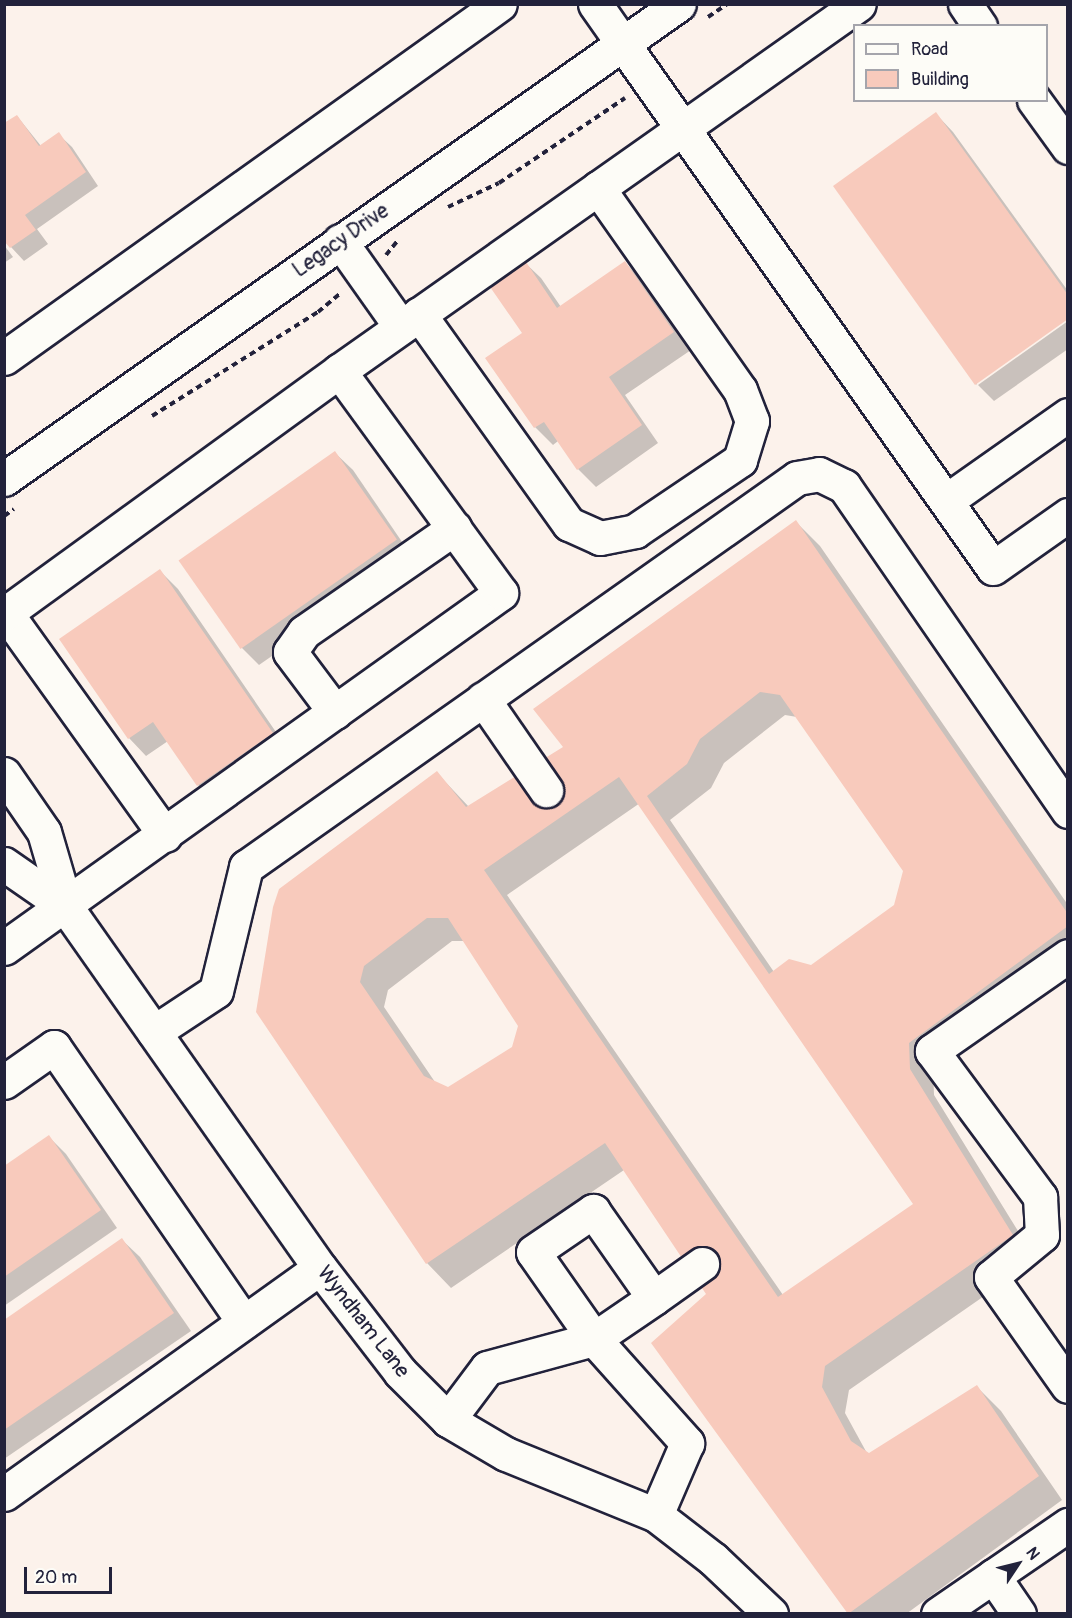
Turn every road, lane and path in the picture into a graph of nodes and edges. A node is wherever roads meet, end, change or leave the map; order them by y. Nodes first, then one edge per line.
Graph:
1 (500, 4) edge
2 (595, 4) edge
3 (679, 4) edge
4 (859, 4) edge
5 (965, 4) edge
6 (979, 24) edge
7 (623, 44) junction
8 (1035, 102) edge
9 (683, 129) junction
10 (1068, 147) edge
11 (598, 188) junction
12 (340, 241) junction
13 (410, 321) junction
14 (4, 357) edge
15 (339, 371) junction
16 (1068, 415) edge
17 (4, 479) edge
18 (946, 501) junction
19 (1068, 515) edge
20 (454, 528) junction
21 (483, 699) junction
22 (335, 712) junction
23 (4, 774) edge
24 (546, 790) dead end
25 (1068, 811) edge
26 (165, 835) junction
27 (4, 864) edge
28 (66, 907) junction
29 (4, 948) edge
30 (1068, 956) edge
31 (154, 1032) junction
32 (4, 1082) edge
33 (702, 1264) dead end
34 (320, 1268) junction
35 (654, 1298) junction
36 (244, 1322) junction
37 (594, 1339) junction
38 (1068, 1386) edge
39 (448, 1420) junction
40 (4, 1494) edge
41 (656, 1515) junction
42 (1068, 1525) edge
43 (993, 1576) junction
44 (771, 1614) edge
45 (938, 1614) edge
46 (1019, 1614) edge

1 - 14 main road
2 - 7 main road
3 - 7 main road, Legacy Drive
4 - 9 main road
5 - 6 main road
7 - 9 main road
7 - 12 main road, Legacy Drive
8 - 10 main road
9 - 11 main road
9 - 18 main road
11 - 13 main road
11 - 13 main road
12 - 13 main road
12 - 17 main road, Legacy Drive
13 - 15 main road
15 - 20 main road
15 - 26 main road
16 - 18 main road
18 - 19 main road
20 - 22 main road
20 - 22 main road
21 - 24 main road
21 - 25 main road
21 - 31 main road
22 - 26 main road
23 - 28 main road, Wyndham Lane
26 - 28 main road
27 - 28 main road, Wyndham Lane
28 - 29 main road
28 - 31 main road, Wyndham Lane
30 - 38 main road
31 - 34 main road, Wyndham Lane
32 - 36 main road
33 - 35 main road
34 - 36 main road
34 - 39 main road, Wyndham Lane
35 - 37 main road
35 - 37 main road
36 - 40 main road
37 - 39 main road
37 - 41 main road
39 - 41 main road, Wyndham Lane
41 - 44 main road, Wyndham Lane
42 - 43 main road
43 - 45 main road
43 - 46 main road

